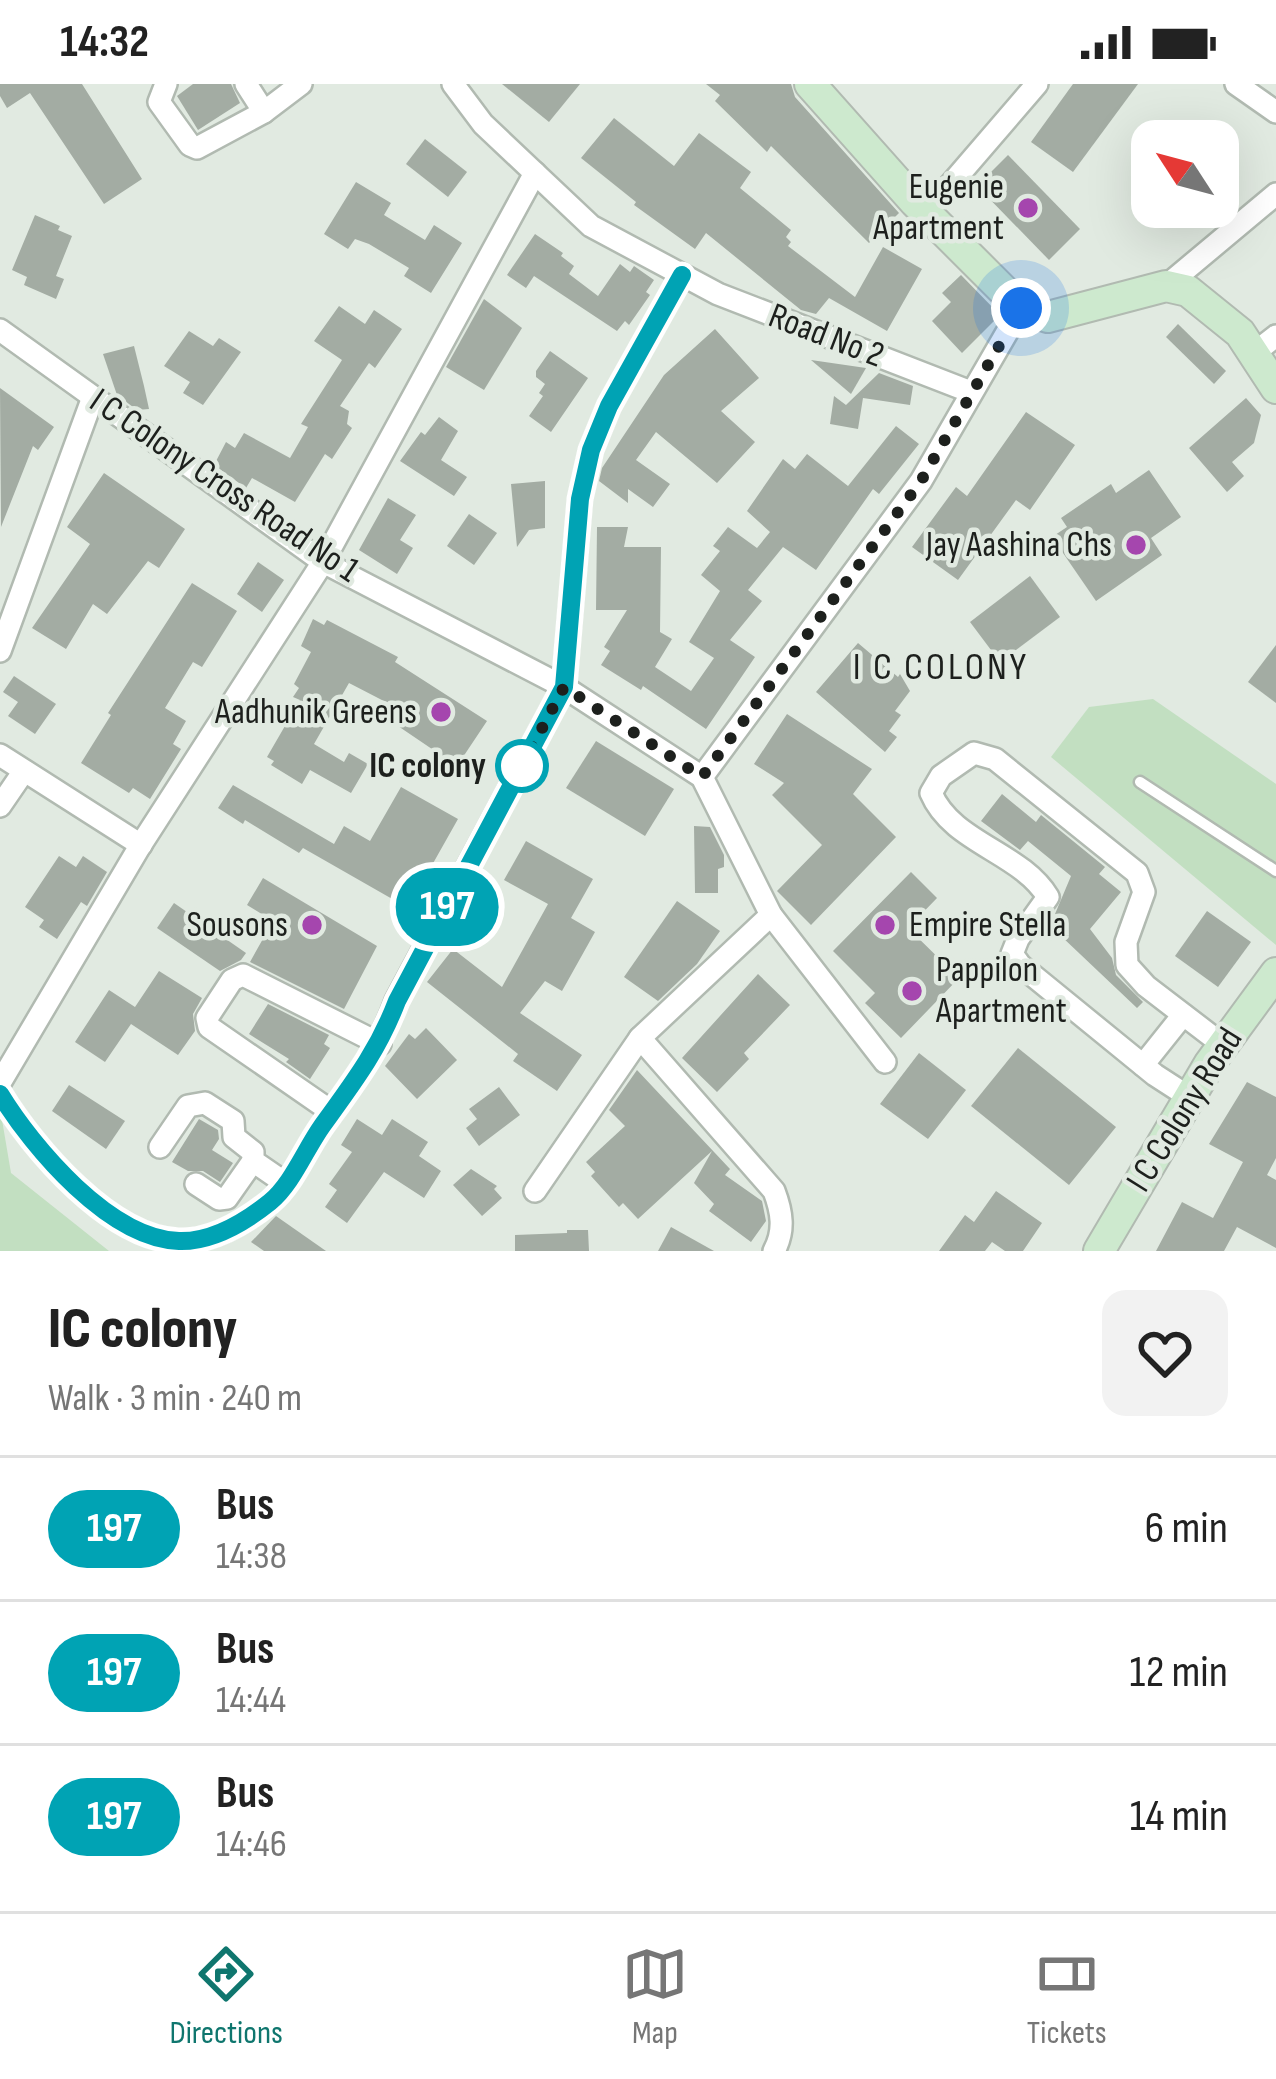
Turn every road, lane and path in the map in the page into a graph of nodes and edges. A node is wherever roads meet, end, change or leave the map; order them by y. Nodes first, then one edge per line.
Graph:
1 (166, 84) edge
2 (246, 84) edge
3 (453, 84) edge
4 (809, 84) edge
5 (1037, 84) edge
6 (1236, 84) edge
7 (284, 87) edge
8 (264, 112) junction
9 (1276, 112) edge
10 (536, 173) junction
11 (1276, 194) edge
12 (926, 213) junction
13 (682, 275) junction
14 (1166, 286) junction
15 (1021, 308) junction
16 (0, 330) edge
17 (1265, 344) edge
18 (1276, 388) edge
19 (971, 392) junction
20 (93, 397) junction
21 (322, 562) junction
22 (0, 651) edge
23 (564, 687) junction
24 (0, 755) edge
25 (24, 771) junction
26 (702, 777) junction
27 (1140, 782) dead end
28 (4, 793) edge
29 (141, 844) junction
30 (1276, 871) edge
31 (771, 915) junction
32 (1276, 973) edge
33 (1183, 1015) junction
34 (640, 1038) junction
35 (380, 1044) junction
36 (1223, 1046) junction
37 (885, 1062) dead end
38 (1143, 1065) junction
39 (0, 1083) edge
40 (0, 1094) edge
41 (1189, 1097) junction
42 (332, 1112) junction
43 (160, 1147) dead end
44 (253, 1161) junction
45 (285, 1183) junction
46 (196, 1184) dead end
47 (535, 1191) dead end
48 (219, 1243) edge
49 (774, 1251) edge
50 (1099, 1251) edge

1 - 8 street
2 - 8 street
3 - 10 street, Road No 2
4 - 12 street
5 - 12 street
6 - 9 street
7 - 8 street
10 - 13 street, Road No 2
10 - 21 street
11 - 14 street
12 - 15 street
13 - 19 street, Road No 2
13 - 23 street
14 - 15 street
14 - 17 street
15 - 19 street
16 - 20 street, I C Colony Cross Road No 1
17 - 18 street
19 - 26 street
20 - 21 street, I C Colony Cross Road No 1
20 - 22 street
21 - 23 street, I C Colony Cross Road No 1
21 - 29 street
23 - 26 street, I C Colony Cross Road No 1
23 - 35 street
24 - 25 street
25 - 28 street
25 - 29 street
26 - 31 street
27 - 30 lane
29 - 39 street
31 - 34 street
31 - 37 street
32 - 36 street, I C Colony Road
33 - 36 street
33 - 38 street
33 - 38 street
34 - 47 street
34 - 49 street
35 - 42 street
35 - 42 street
36 - 41 street, I C Colony Road
38 - 41 street
40 - 48 street
41 - 50 street, I C Colony Road
42 - 45 street
43 - 44 street
44 - 45 street
44 - 46 street
45 - 48 street

